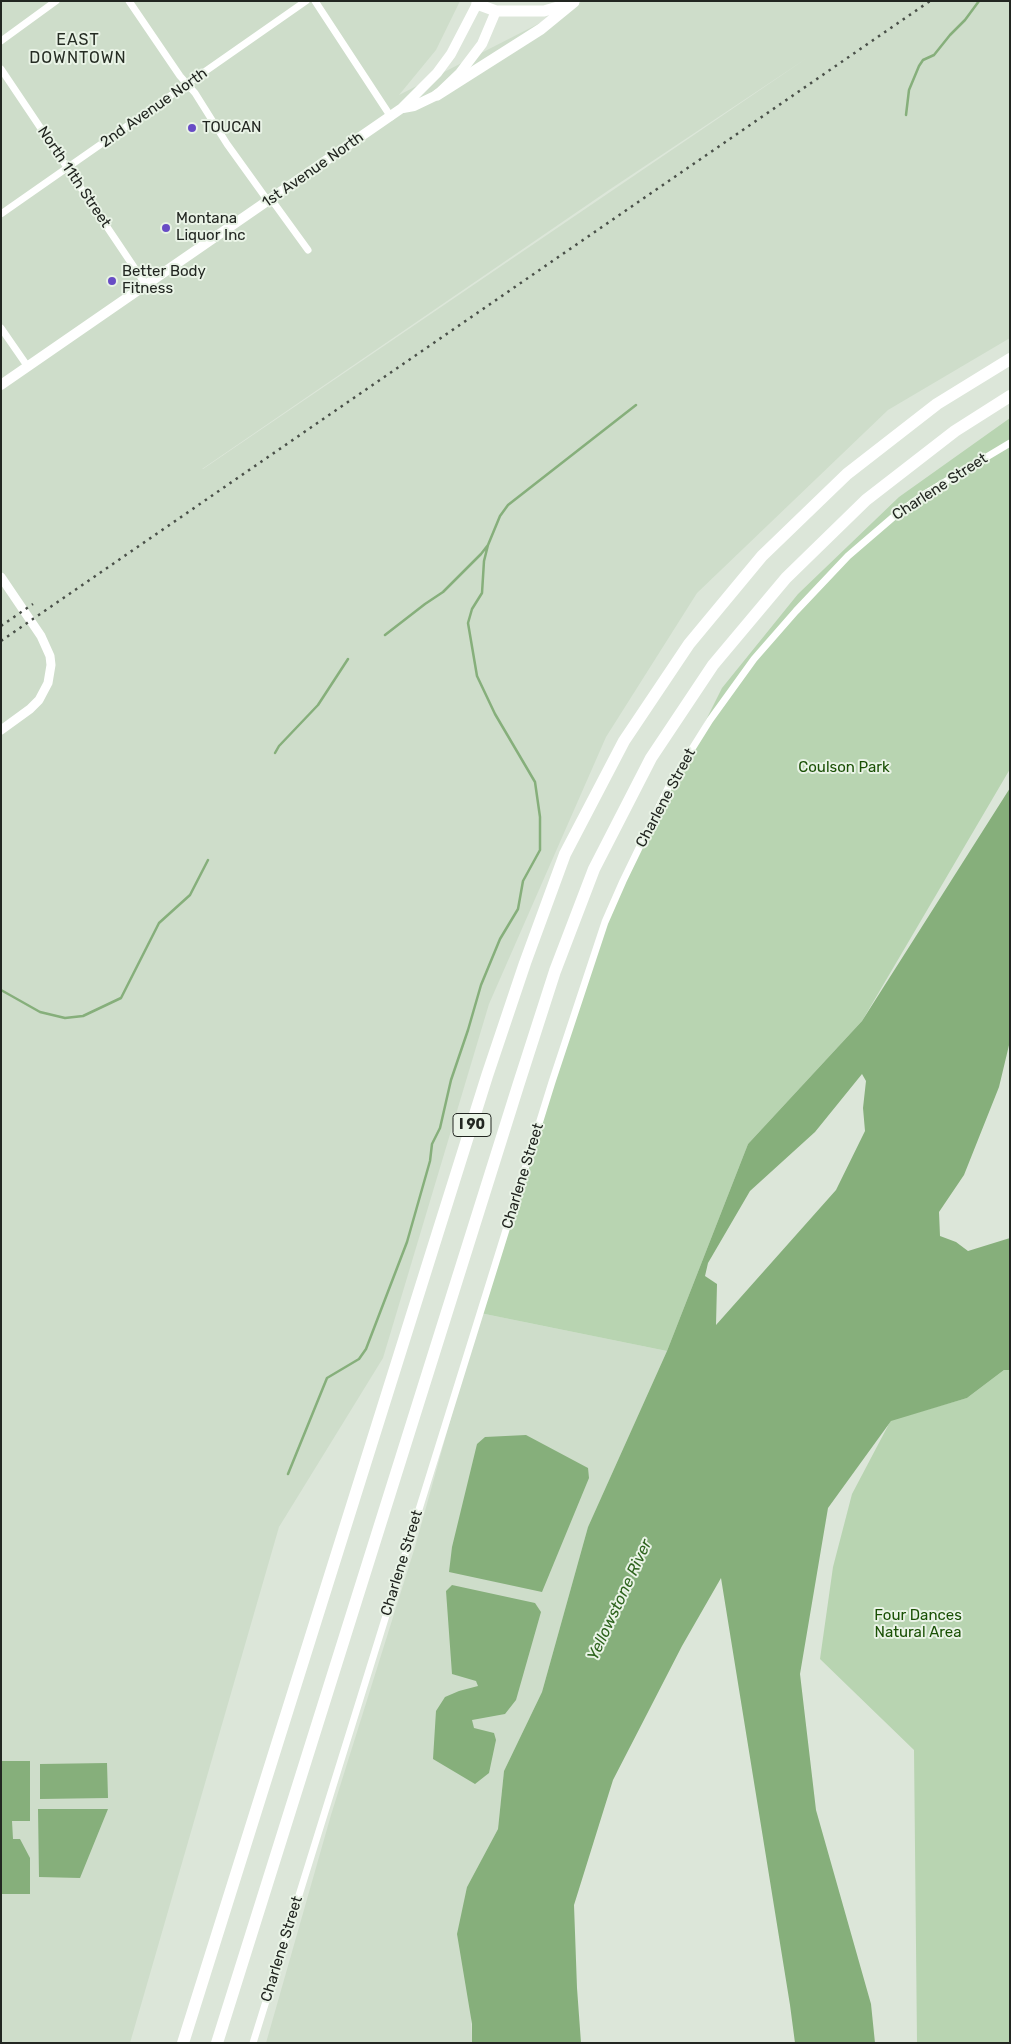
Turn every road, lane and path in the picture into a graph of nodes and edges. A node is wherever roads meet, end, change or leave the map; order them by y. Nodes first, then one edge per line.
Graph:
1 (56, 1) edge
2 (129, 1) edge
3 (306, 1) edge
4 (315, 1) edge
5 (477, 2) edge
6 (574, 2) edge
7 (497, 6) edge
8 (1, 41) edge
9 (1, 69) edge
10 (188, 84) junction
11 (437, 95) junction
12 (402, 108) junction
13 (390, 117) junction
14 (68, 168) junction
15 (270, 200) junction
16 (1, 214) edge
17 (308, 250) dead end
18 (146, 285) junction
19 (1, 328) edge
20 (1010, 359) edge
21 (28, 367) junction
22 (1, 386) edge
23 (1010, 396) edge
24 (1010, 443) edge
25 (1, 577) edge
26 (1, 730) edge
27 (183, 2043) edge
28 (218, 2043) edge
29 (253, 2043) edge

1 - 8 street
2 - 10 street
3 - 10 street, 2nd Avenue North
4 - 13 street
5 - 7 highway
5 - 12 main road, 1st Avenue North
6 - 7 highway
6 - 11 highway
7 - 11 main road, 1st Avenue North
9 - 14 street, North 11th Street
10 - 14 street, 2nd Avenue North
10 - 15 street
11 - 12 main road, 1st Avenue North
12 - 13 main road, 1st Avenue North
13 - 15 main road, 1st Avenue North
14 - 16 street, 2nd Avenue North
14 - 18 street, North 11th Street
15 - 17 street
15 - 18 main road, 1st Avenue North
18 - 21 main road, 1st Avenue North
19 - 21 street
20 - 27 highway, I 90
21 - 22 main road, 1st Avenue North
23 - 28 highway, I 90
24 - 29 street, Charlene Street
25 - 26 street

